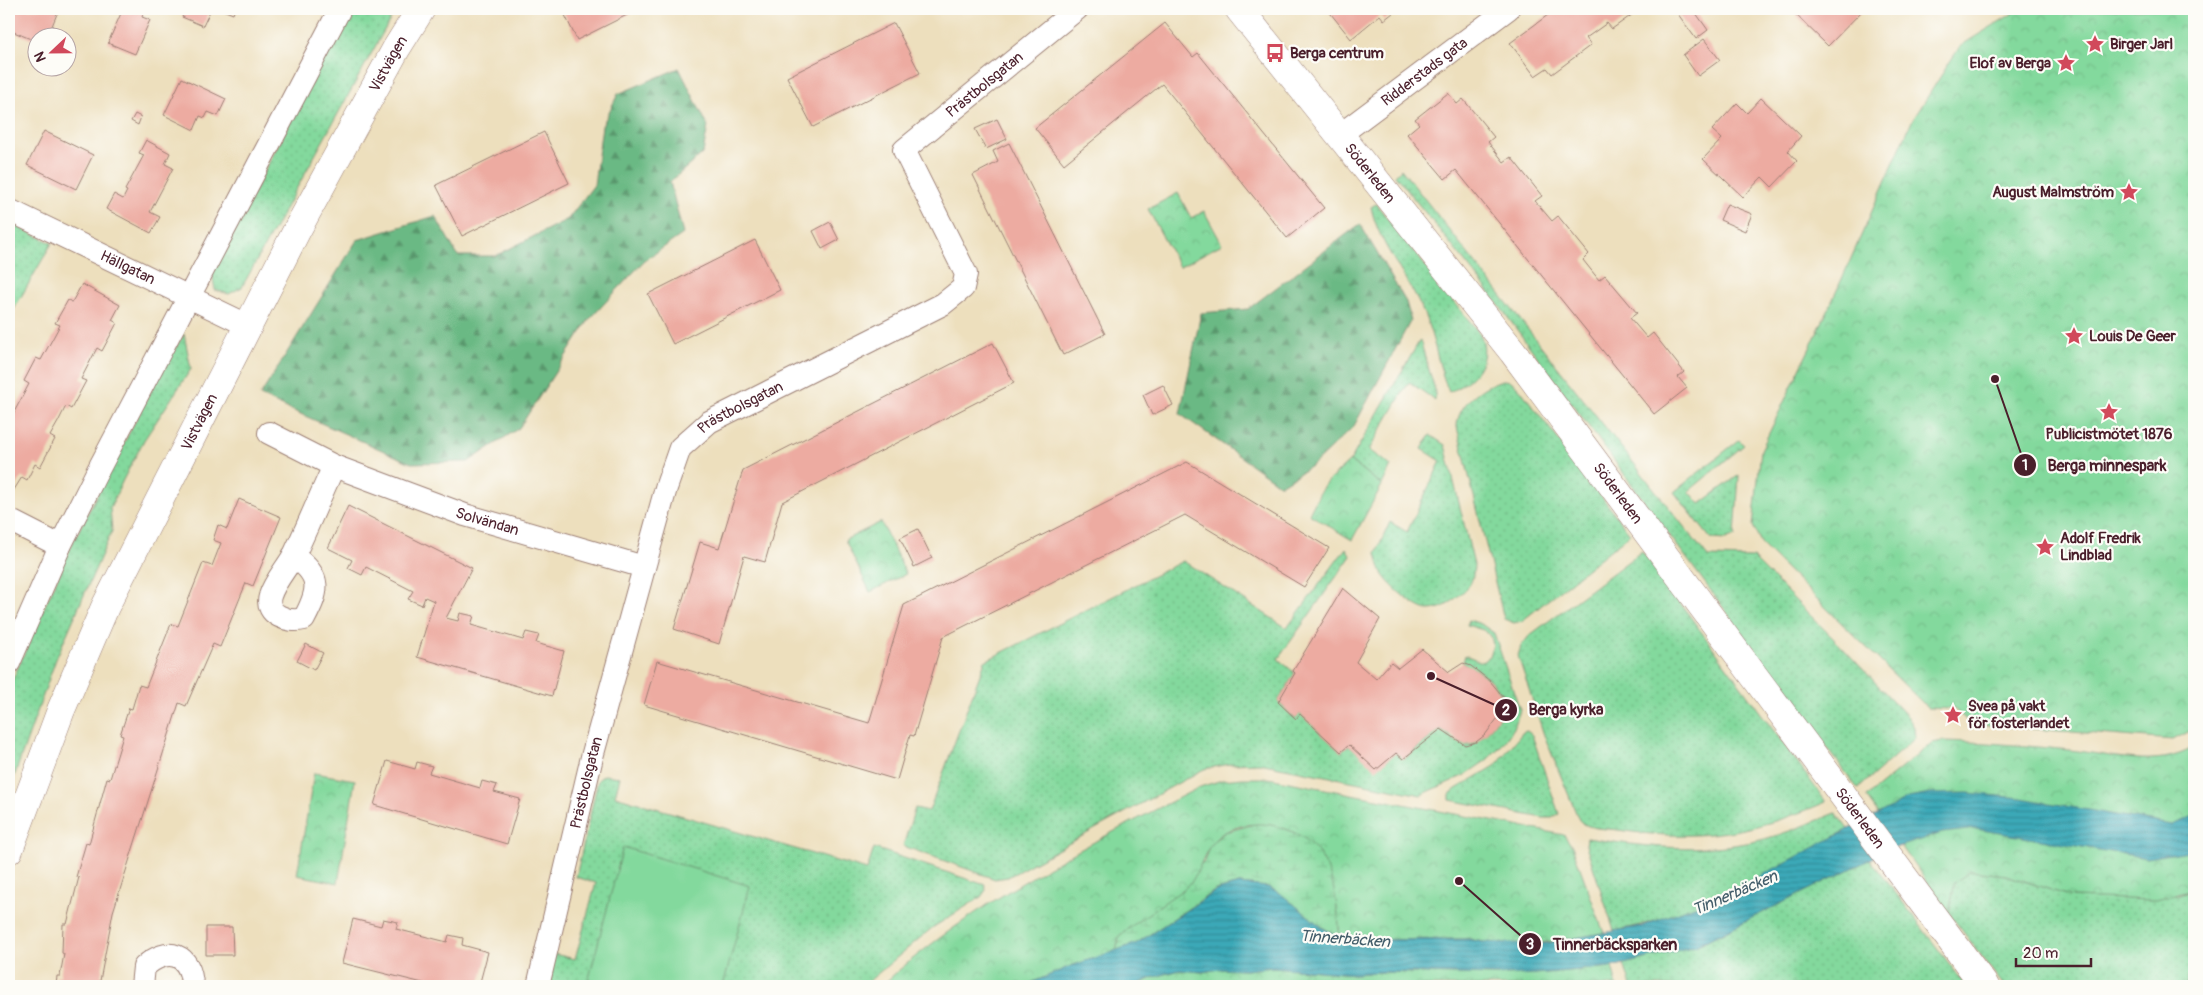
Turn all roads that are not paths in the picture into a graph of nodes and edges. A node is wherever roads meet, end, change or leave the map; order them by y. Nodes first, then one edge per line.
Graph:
1 (340, 9) edge
2 (421, 9) edge
3 (1076, 9) edge
4 (1239, 9) edge
5 (1508, 9) edge
6 (1341, 134) junction
7 (9, 210) edge
8 (189, 297) junction
9 (249, 326) junction
10 (269, 433) dead end
11 (334, 466) junction
12 (9, 520) edge
13 (60, 546) junction
14 (293, 556) dead end
15 (644, 567) junction
16 (9, 664) edge
17 (9, 850) edge
18 (142, 986) edge
19 (192, 986) edge
20 (538, 986) edge
21 (1985, 986) edge

1 - 8 street
2 - 9 main road, Vistvägen
3 - 15 street, Prästbolsgatan
4 - 6 main road, Söderleden
5 - 6 street, Ridderstads gata
6 - 21 main road, Söderleden
7 - 8 street, Hällgatan
8 - 9 street, Hällgatan
8 - 13 street
9 - 17 main road, Vistvägen
10 - 11 street, Solvändan
11 - 14 street
11 - 15 street, Solvändan
12 - 13 street
13 - 16 street
15 - 20 street, Prästbolsgatan
18 - 19 street

